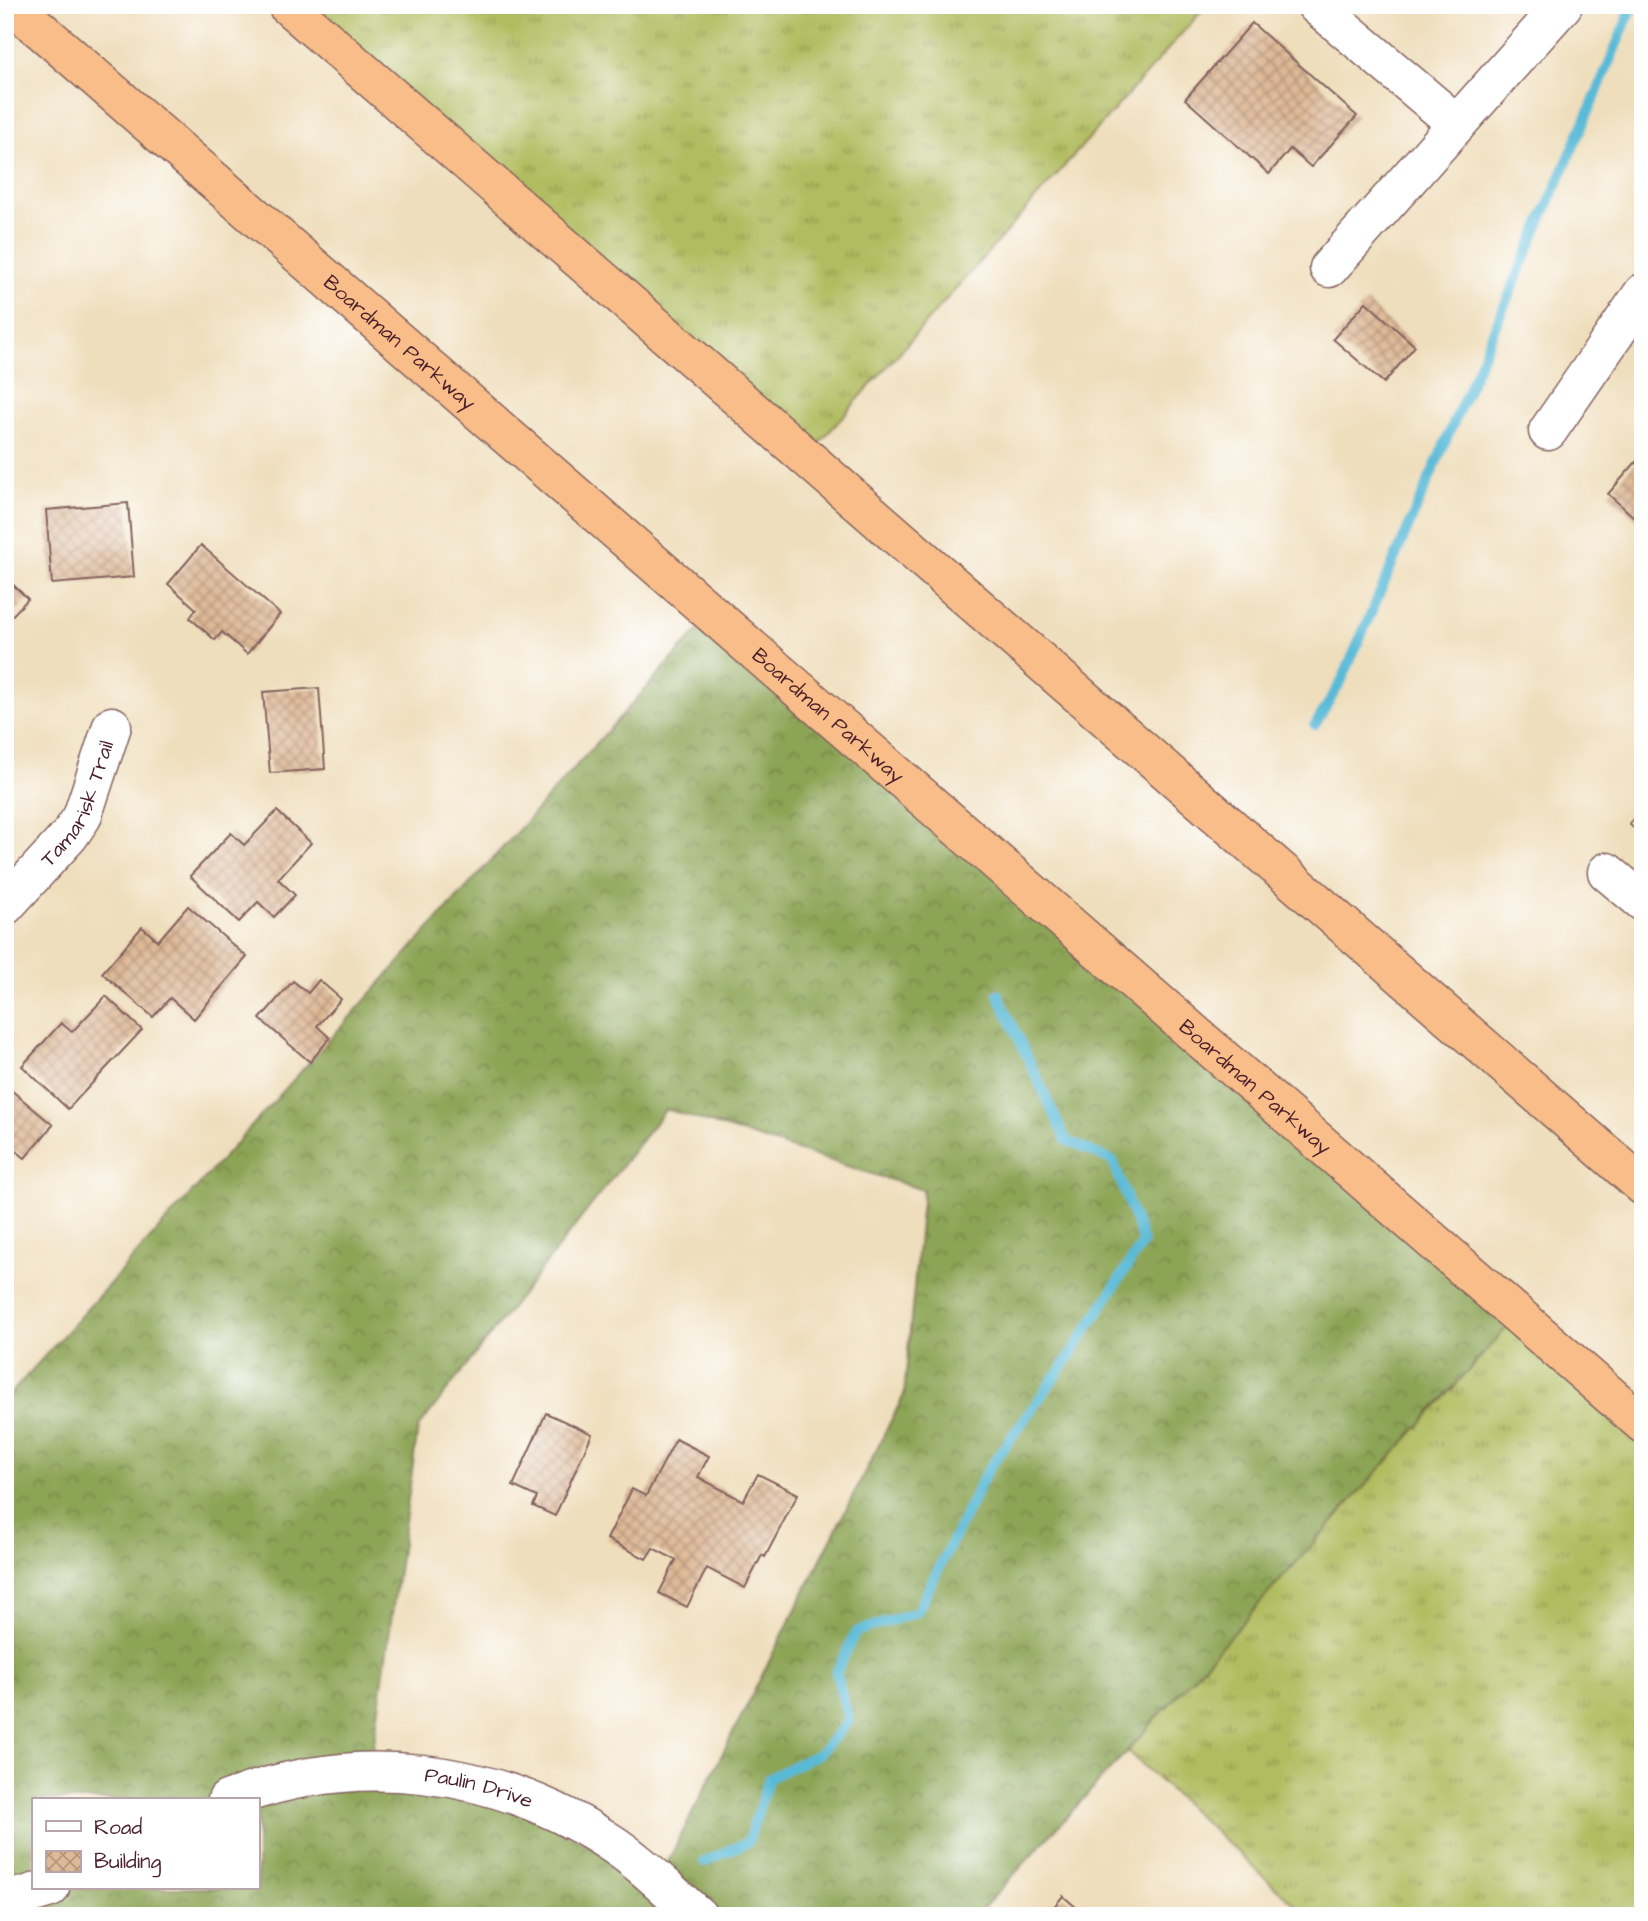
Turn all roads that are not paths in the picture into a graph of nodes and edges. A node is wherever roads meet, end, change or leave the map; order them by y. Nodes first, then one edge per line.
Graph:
1 (12, 5) edge
2 (287, 5) edge
3 (1316, 5) edge
4 (1563, 5) edge
5 (1457, 124) junction
6 (1329, 268) dead end
7 (1643, 293) edge
8 (1548, 431) dead end
9 (113, 726) dead end
10 (1607, 872) dead end
11 (1643, 902) edge
12 (5, 906) edge
13 (1643, 1186) edge
14 (1643, 1424) edge
15 (232, 1798) edge
16 (44, 1890) edge
17 (5, 1899) edge
18 (698, 1916) edge

1 - 14 highway, Boardman Parkway
2 - 13 highway
3 - 5 street
4 - 5 street
5 - 6 street
7 - 8 street
9 - 12 street, Tamarisk Trail
10 - 11 street
15 - 18 street, Paulin Drive
16 - 17 street

